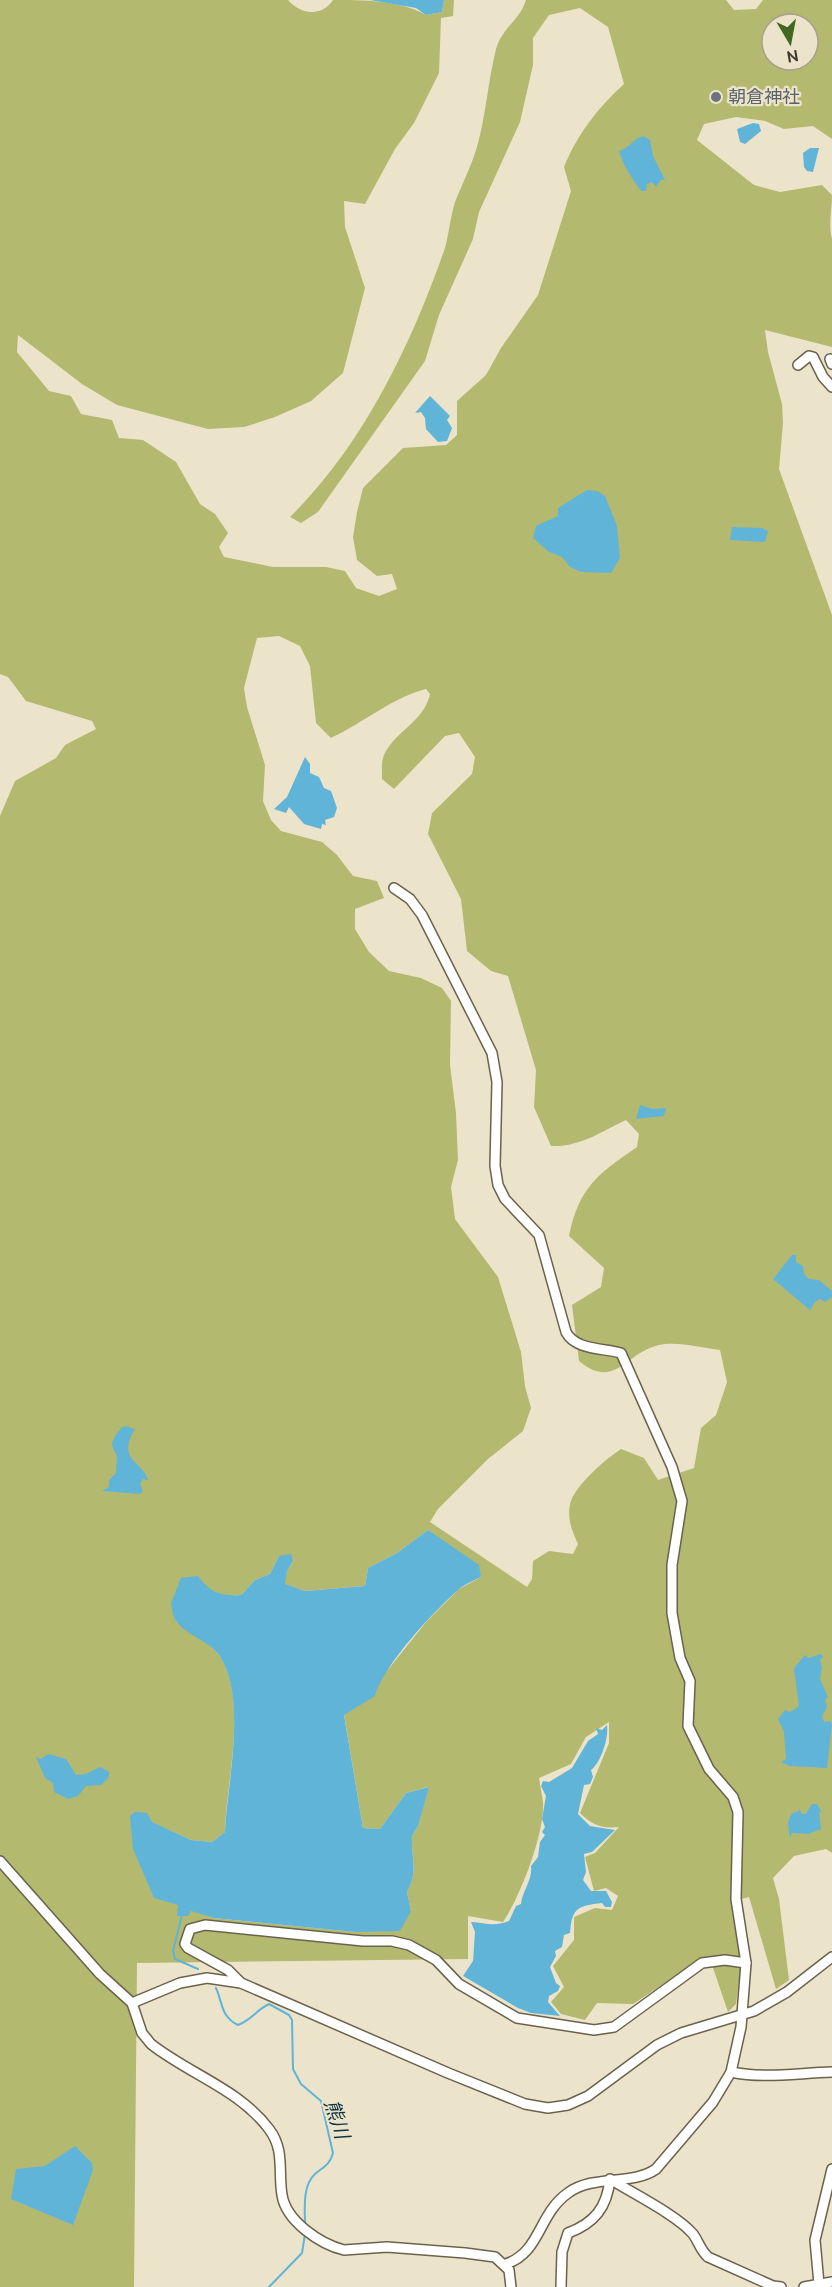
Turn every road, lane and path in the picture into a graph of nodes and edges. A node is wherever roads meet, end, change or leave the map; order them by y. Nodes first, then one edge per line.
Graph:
1 (798, 365) dead end
2 (832, 387) edge
3 (394, 888) dead end
4 (0, 1861) edge
5 (832, 1957) edge
6 (746, 1963) junction
7 (241, 1983) junction
8 (132, 2003) junction
9 (742, 2016) junction
10 (730, 2072) junction
11 (832, 2072) edge
12 (832, 2169) edge
13 (610, 2179) junction
14 (506, 2264) junction
15 (832, 2282) edge
16 (819, 2284) junction
17 (512, 2287) edge
18 (561, 2287) edge
19 (781, 2287) edge
20 (804, 2287) edge

1 - 2 street
3 - 6 street
4 - 8 street
5 - 9 street
6 - 7 street
6 - 9 street
7 - 8 street
7 - 9 street
8 - 14 street
9 - 10 street
10 - 11 street
10 - 13 street
12 - 16 street
13 - 14 street
13 - 18 street
13 - 19 street
14 - 17 street
15 - 16 street
16 - 20 street

